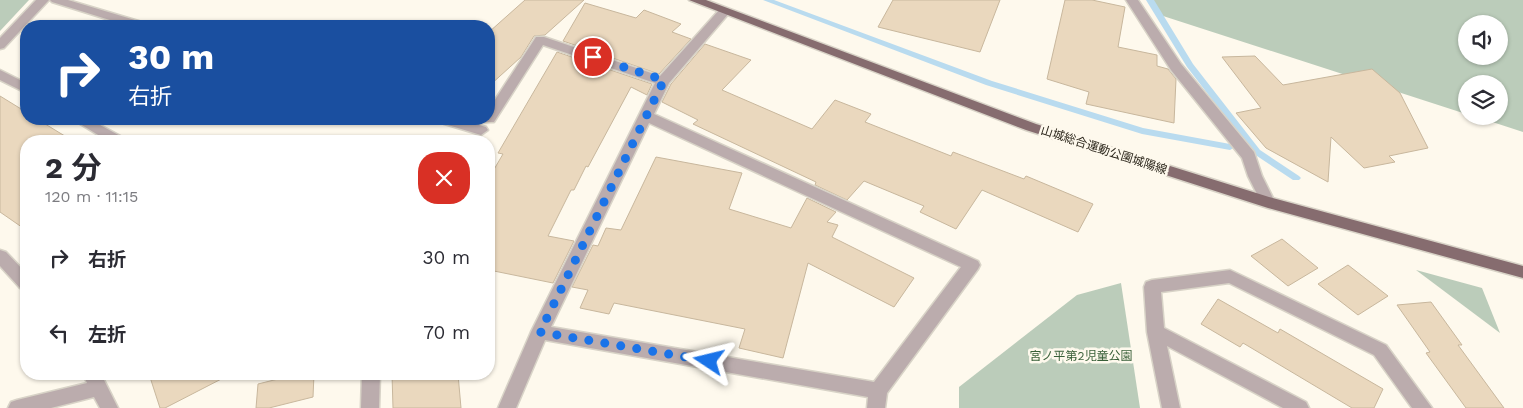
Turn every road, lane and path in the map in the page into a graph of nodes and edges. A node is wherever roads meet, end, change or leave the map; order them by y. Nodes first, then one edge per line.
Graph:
1 (43, 0) edge
2 (56, 0) edge
3 (695, 0) edge
4 (1132, 0) edge
5 (724, 12) junction
6 (24, 20) edge
7 (121, 20) edge
8 (20, 24) edge
9 (0, 45) edge
10 (0, 74) edge
11 (664, 80) junction
12 (20, 86) edge
13 (495, 109) edge
14 (646, 116) junction
15 (90, 125) edge
16 (108, 135) edge
17 (1268, 202) junction
18 (0, 256) edge
19 (1523, 272) edge
20 (20, 277) edge
21 (540, 332) junction
22 (1156, 332) junction
23 (371, 380) edge
24 (96, 381) edge
25 (877, 399) edge
26 (16, 408) edge
27 (108, 408) edge
28 (370, 408) edge
29 (507, 408) edge
30 (1171, 408) edge
31 (1300, 408) edge
32 (1423, 408) edge

1 - 6 street
2 - 7 street
3 - 5 main road, 山城総合運動公園城陽線
4 - 17 street
5 - 11 street
5 - 17 main road, 山城総合運動公園城陽線
8 - 9 street
10 - 12 street
11 - 13 street
11 - 14 street
14 - 21 street
14 - 25 street
15 - 16 street
17 - 19 main road, 山城総合運動公園城陽線
18 - 20 street
21 - 25 street
21 - 29 street
22 - 30 street
22 - 31 street
22 - 32 street
23 - 28 street
24 - 26 street
24 - 27 street

